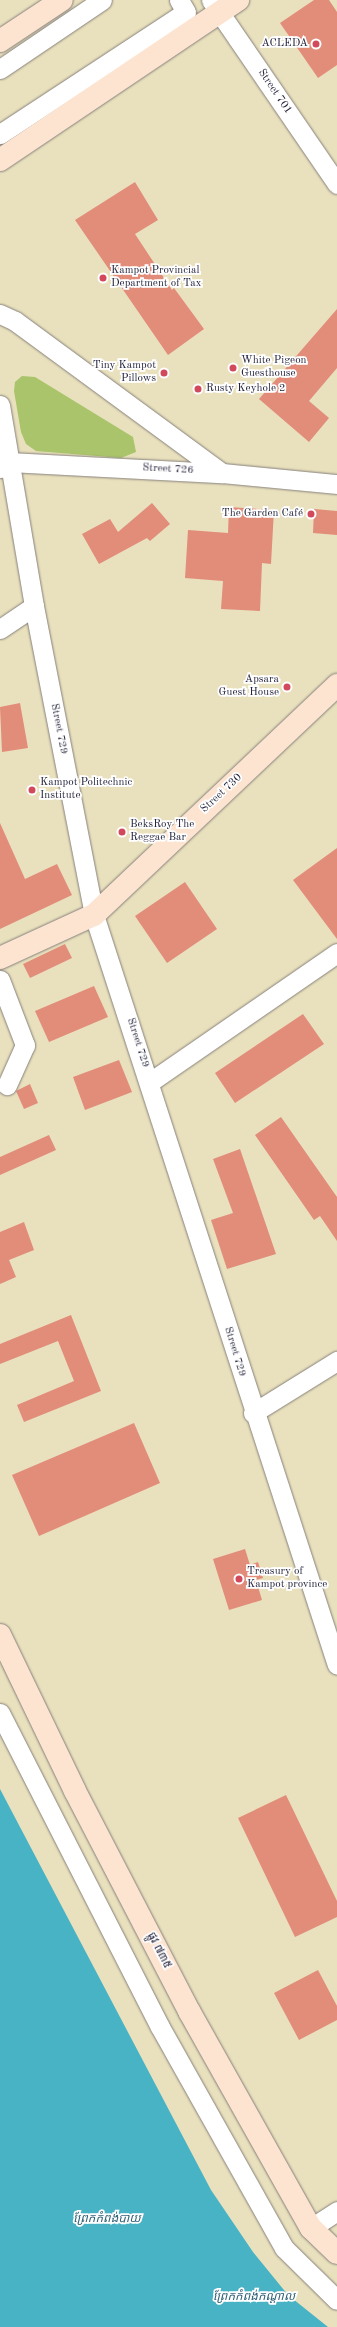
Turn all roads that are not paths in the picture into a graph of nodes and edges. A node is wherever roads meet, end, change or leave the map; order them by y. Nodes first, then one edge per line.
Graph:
1 (62, 0) edge
2 (102, 0) edge
3 (179, 0) edge
4 (238, 0) edge
5 (215, 6) edge
6 (0, 41) edge
7 (0, 69) edge
8 (0, 134) edge
9 (0, 160) edge
10 (337, 184) edge
11 (0, 314) edge
12 (0, 405) edge
13 (4, 465) edge
14 (222, 473) junction
15 (337, 484) edge
16 (34, 606) junction
17 (0, 629) edge
18 (337, 685) edge
19 (94, 915) junction
20 (337, 953) edge
21 (0, 958) edge
22 (0, 980) edge
23 (150, 1082) junction
24 (7, 1085) dead end
25 (337, 1361) edge
26 (253, 1414) junction
27 (0, 1635) edge
28 (337, 1665) edge
29 (0, 1713) edge
30 (337, 2211) edge
31 (311, 2228) junction
32 (337, 2253) edge
33 (337, 2300) edge

1 - 6 street
2 - 7 street
3 - 8 street
4 - 5 street
5 - 9 street
5 - 10 street, Street 701
11 - 14 street
12 - 13 street, Street 729
13 - 14 street, Street 726
13 - 16 street, Street 729
14 - 15 street, Street 726
16 - 17 street
16 - 19 street, Street 729
18 - 19 street, Street 730
19 - 21 street, Street 730
19 - 23 street, Street 729
20 - 23 street
22 - 24 street
23 - 26 street, Street 729
25 - 26 street
26 - 28 street, Street 729
27 - 31 street, ផ្លូវ ៧៣៥
29 - 33 street
30 - 31 street
31 - 32 street, ផ្លូវ ៧៣៥

